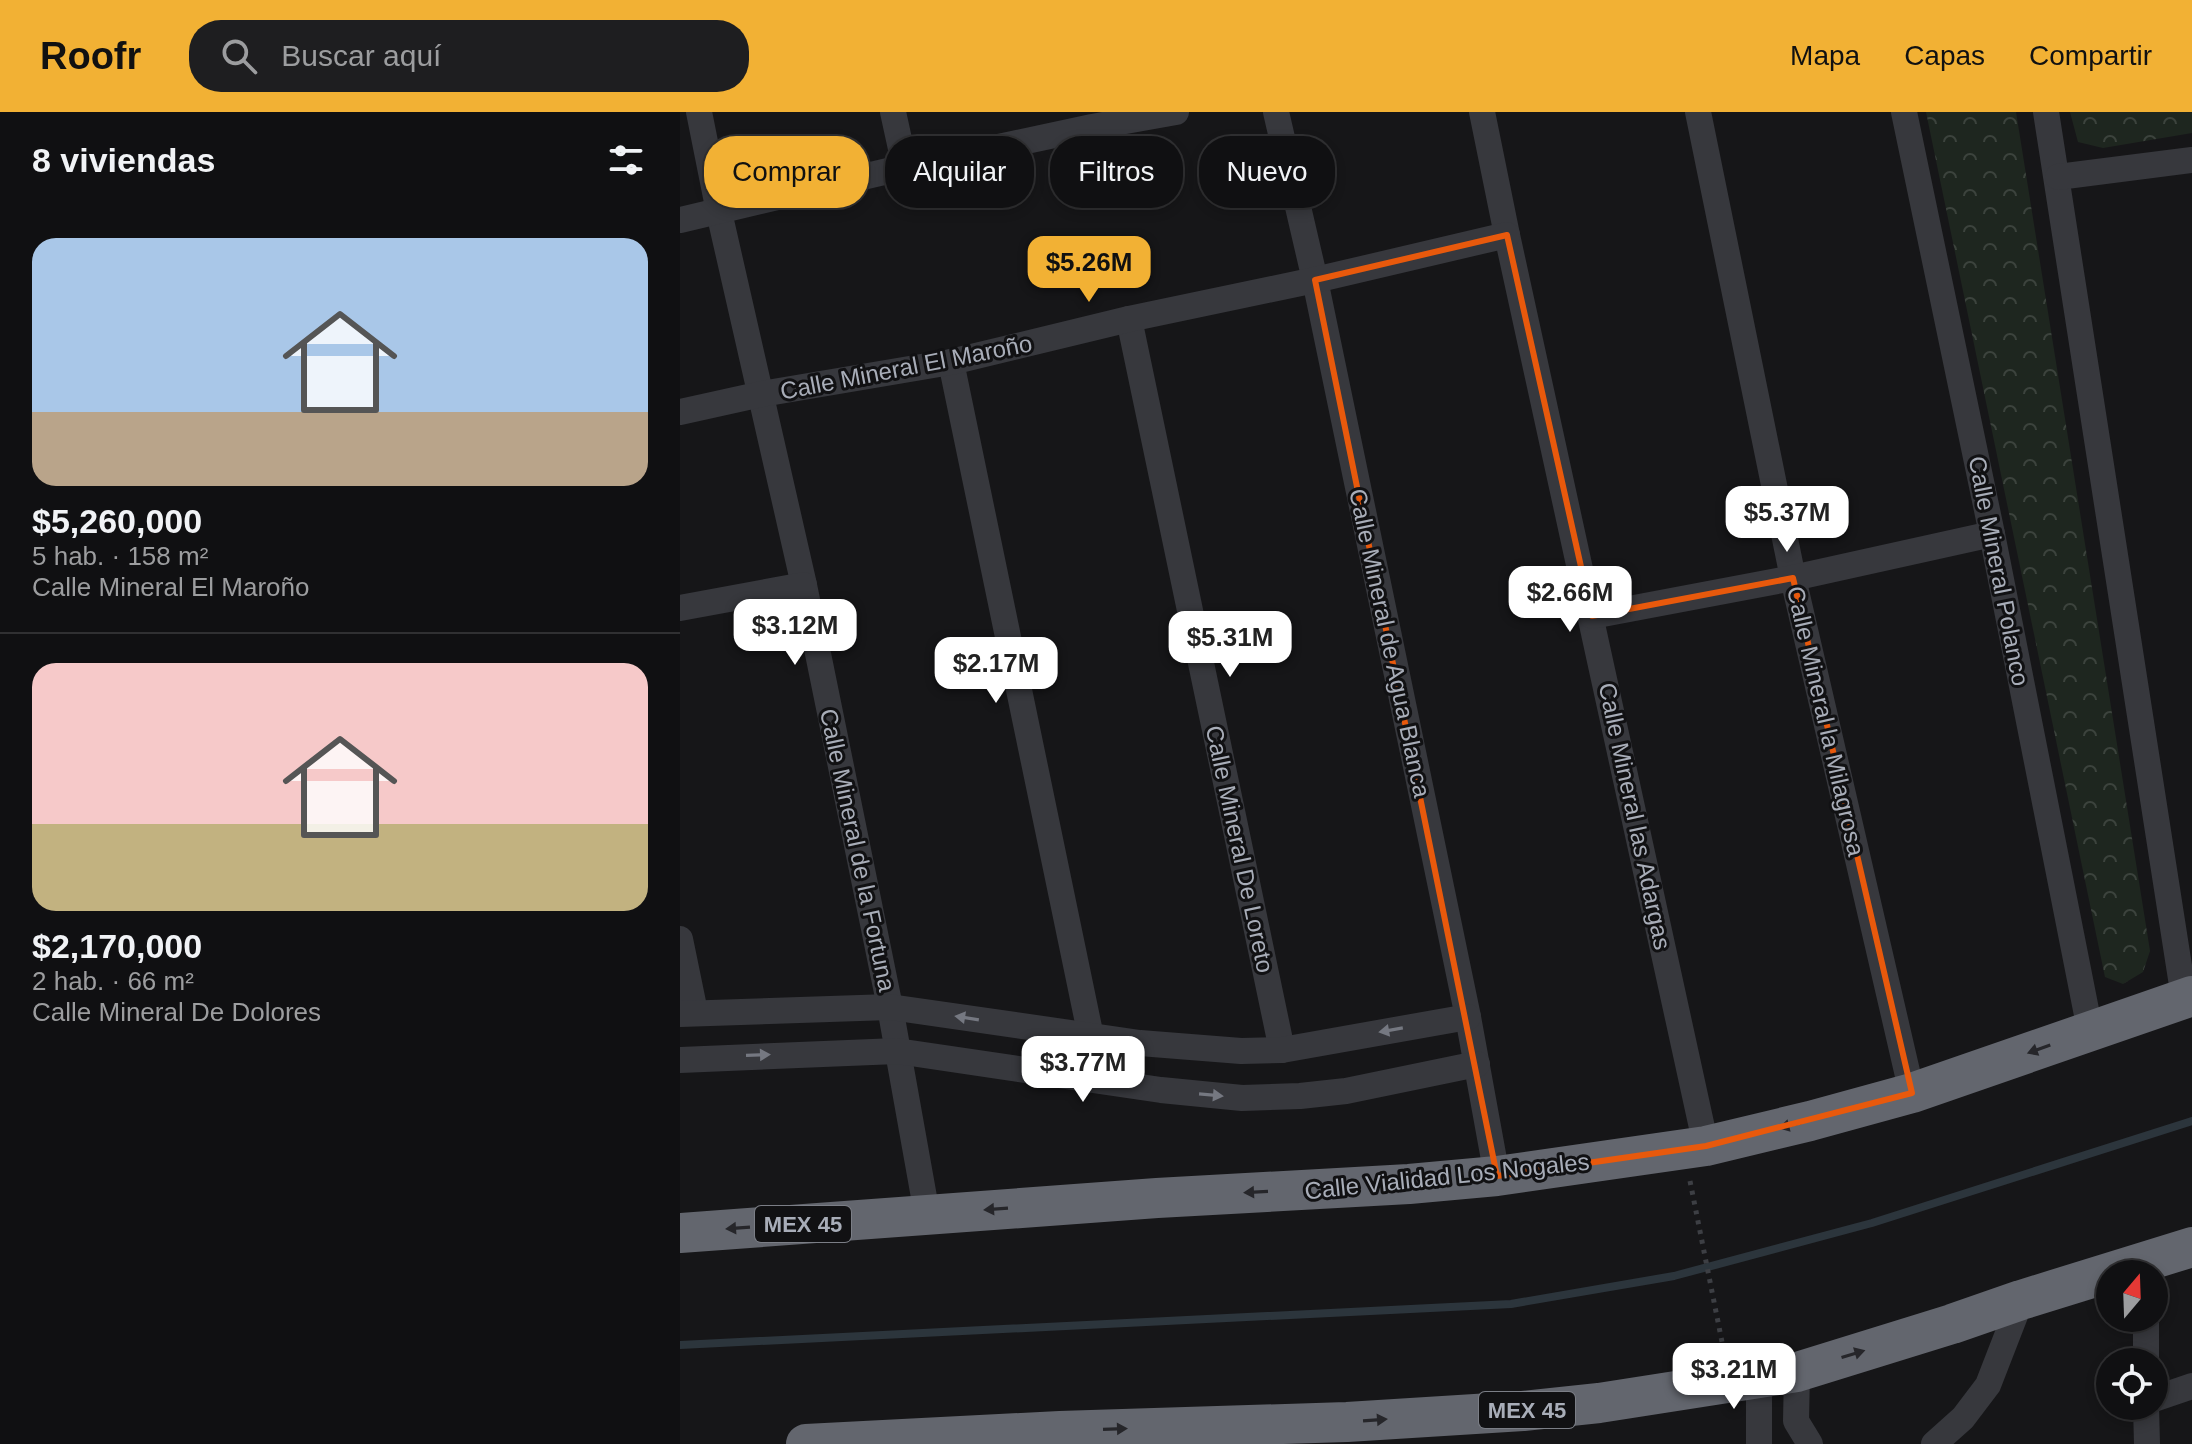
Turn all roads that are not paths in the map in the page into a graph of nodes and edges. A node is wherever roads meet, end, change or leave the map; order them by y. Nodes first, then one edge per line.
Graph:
1 (699, 112) edge
2 (893, 112) edge
3 (1176, 112) edge
4 (1276, 112) edge
5 (1482, 112) edge
6 (1698, 112) edge
7 (1904, 112) edge
8 (2046, 112) edge
9 (1091, 120) edge
10 (898, 136) edge
11 (1028, 136) edge
12 (2192, 160) edge
13 (885, 172) edge
14 (2058, 177) junction
15 (719, 212) junction
16 (680, 220) edge
17 (1507, 235) junction
18 (1315, 280) junction
19 (1129, 319) junction
20 (951, 362) junction
21 (762, 394) junction
22 (680, 412) edge
23 (1992, 534) junction
24 (1793, 578) junction
25 (804, 585) junction
26 (680, 608) edge
27 (1592, 616) junction
28 (680, 939) edge
29 (2188, 997) edge
30 (890, 1007) junction
31 (687, 1013) edge
32 (1468, 1017) junction
33 (2090, 1030) junction
34 (1091, 1037) junction
35 (1282, 1050) junction
36 (897, 1051) junction
37 (680, 1060) edge
38 (1477, 1064) junction
39 (1912, 1093) junction
40 (1706, 1146) junction
41 (1497, 1176) junction
42 (927, 1214) junction
43 (680, 1233) edge
44 (2192, 1247) edge
45 (2163, 1260) edge
46 (2096, 1281) edge
47 (2021, 1300) junction
48 (1760, 1371) junction
49 (2192, 1386) edge
50 (2168, 1394) edge
51 (2146, 1420) edge
52 (1060, 1437) edge
53 (830, 1443) edge
54 (1759, 1444) edge
55 (1810, 1444) edge
56 (1934, 1444) edge
57 (2147, 1444) edge

1 - 15 street, Calle Mineral de la Fortuna
2 - 10 street
3 - 9 street
4 - 18 street, Calle Mineral de Agua Blanca
5 - 17 street, Calle Mineral las Adargas
6 - 24 street, Calle Mineral la Milagrosa
7 - 23 street, Calle Mineral Polanco
8 - 14 street
9 - 11 street
12 - 14 street
13 - 15 street
14 - 29 street
15 - 16 street
15 - 21 street, Calle Mineral de la Fortuna
17 - 18 street, Calle Mineral El Maroño
17 - 27 street, Calle Mineral las Adargas
18 - 19 street, Calle Mineral El Maroño
18 - 32 street, Calle Mineral de Agua Blanca
19 - 20 street, Calle Mineral El Maroño
19 - 35 street, Calle Mineral De Loreto
20 - 21 street, Calle Mineral El Maroño
20 - 34 street
21 - 22 street, Calle Mineral El Maroño
21 - 25 street, Calle Mineral de la Fortuna
23 - 24 street
23 - 33 street, Calle Mineral Polanco
24 - 27 street
24 - 39 street, Calle Mineral la Milagrosa
25 - 26 street
25 - 30 street, Calle Mineral de la Fortuna
27 - 40 street, Calle Mineral las Adargas
28 - 31 street
29 - 33 highway, Calle Vialidad Los Nogales / MEX 45
30 - 31 street
34 -> 30 street
30 - 36 street, Calle Mineral de la Fortuna
32 -> 35 street
32 - 38 street, Calle Mineral de Agua Blanca
33 -> 39 highway, Calle Vialidad Los Nogales / MEX 45
34 - 35 street
37 -> 36 street
36 -> 38 street
36 - 42 street, Calle Mineral de la Fortuna
38 - 41 street, Calle Mineral de Agua Blanca
39 -> 40 highway, Calle Vialidad Los Nogales / MEX 45
40 - 41 highway, Calle Vialidad Los Nogales / MEX 45
41 -> 42 highway, Calle Vialidad Los Nogales / MEX 45
42 -> 43 highway, Calle Vialidad Los Nogales / MEX 45
44 - 45 highway, MEX 45
46 - 47 highway, MEX 45
48 -> 47 highway, MEX 45
47 - 56 street
52 -> 48 highway, MEX 45
48 - 54 street
48 - 55 street
49 - 50 street
51 - 57 street
52 - 53 highway, MEX 45

